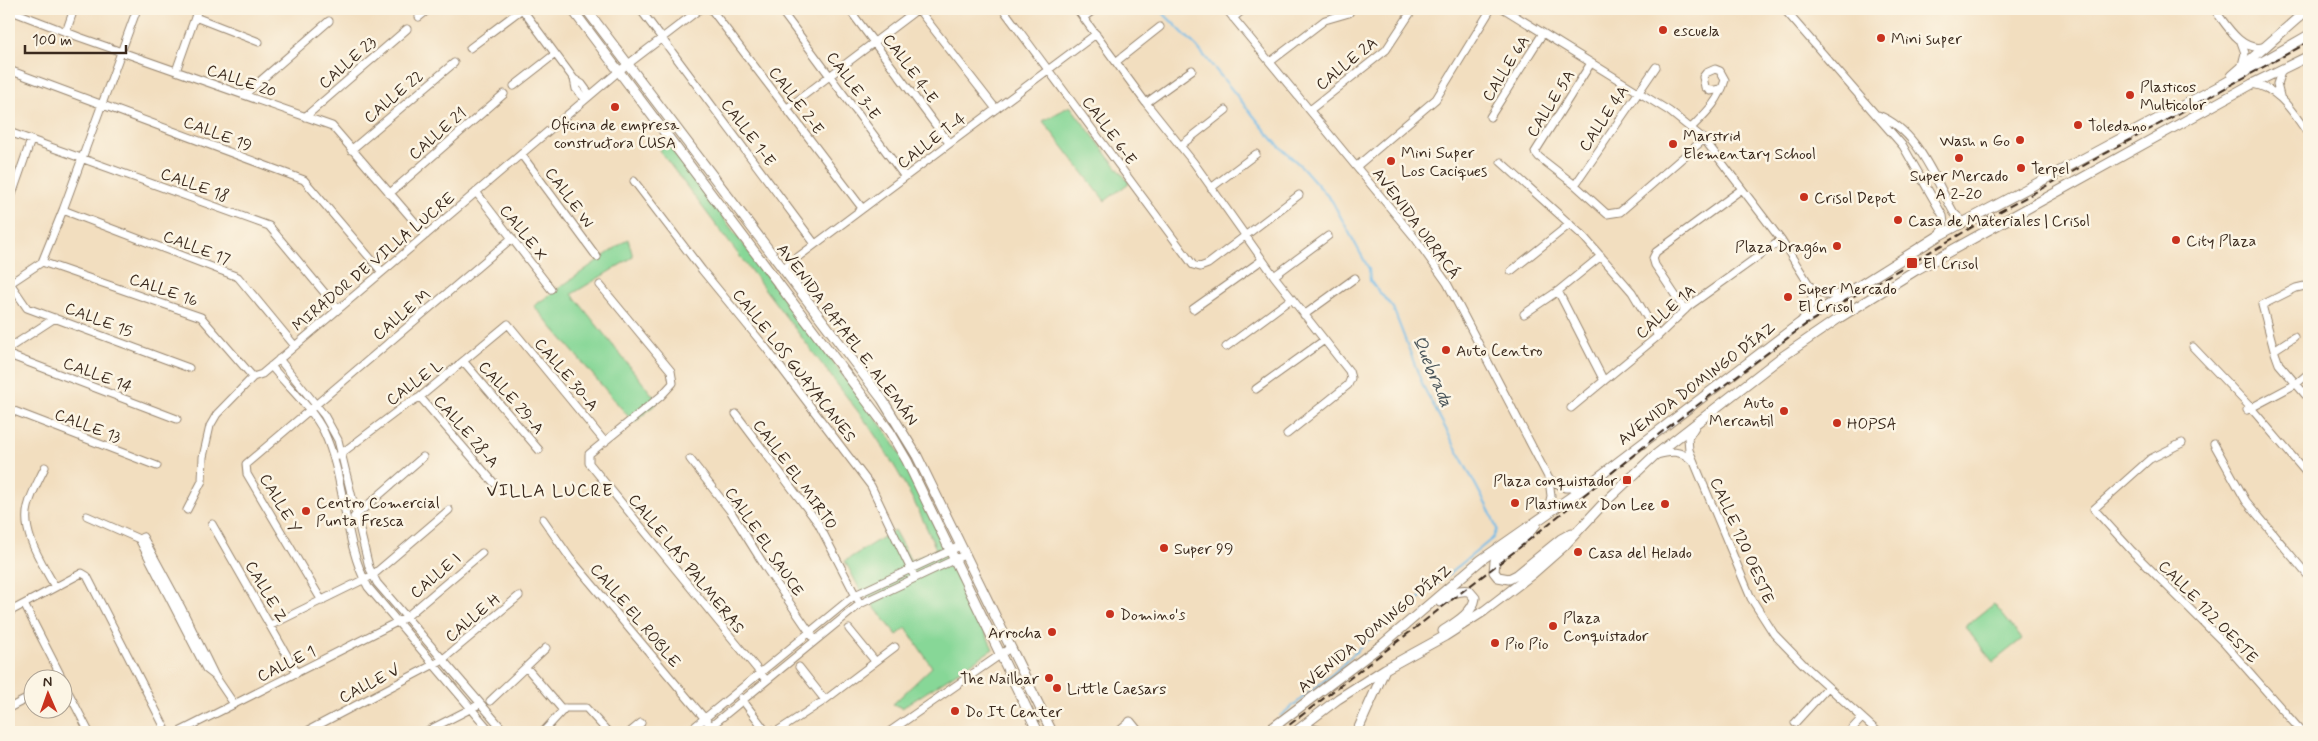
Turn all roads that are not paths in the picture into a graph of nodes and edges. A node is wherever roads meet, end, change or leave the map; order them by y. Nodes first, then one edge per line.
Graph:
1 (9, 9) edge
2 (74, 9) edge
3 (137, 9) edge
4 (198, 9) edge
5 (429, 9) edge
6 (522, 9) edge
7 (572, 9) edge
8 (586, 9) edge
9 (640, 9) edge
10 (700, 9) edge
11 (711, 9) edge
12 (780, 9) edge
13 (849, 9) edge
14 (918, 9) edge
15 (1003, 9) edge
16 (1077, 9) edge
17 (1095, 9) edge
18 (1226, 9) edge
19 (1244, 9) edge
20 (1351, 9) edge
21 (1413, 9) edge
22 (1491, 9) edge
23 (1504, 9) edge
24 (1784, 9) edge
25 (2214, 9) edge
26 (2308, 9) edge
27 (195, 17) junction
28 (418, 17) dead end
29 (1084, 18) junction
30 (1234, 18) junction
31 (329, 21) dead end
32 (1160, 27) dead end
33 (407, 29) dead end
34 (66, 32) junction
35 (1543, 33) junction
36 (1096, 34) junction
37 (2309, 36) edge
38 (661, 37) junction
39 (259, 42) dead end
40 (875, 42) junction
41 (2241, 42) junction
42 (2263, 47) junction
43 (470, 48) dead end
44 (120, 52) junction
45 (555, 54) junction
46 (2309, 56) edge
47 (1117, 61) junction
48 (1270, 62) junction
49 (454, 63) dead end
50 (1592, 63) junction
51 (627, 64) junction
52 (2242, 65) junction
53 (1656, 67) dead end
54 (2282, 69) junction
55 (9, 70) edge
56 (1048, 70) junction
57 (1192, 70) dead end
58 (176, 71) junction
59 (619, 71) junction
60 (830, 76) junction
61 (2225, 83) junction
62 (2252, 84) junction
63 (514, 86) dead end
64 (1720, 89) dead end
65 (1638, 91) junction
66 (504, 94) dead end
67 (244, 95) junction
68 (2280, 96) junction
69 (588, 97) junction
70 (101, 103) junction
71 (1146, 103) junction
72 (786, 108) junction
73 (996, 109) junction
74 (1226, 110) dead end
75 (1310, 110) junction
76 (1875, 114) junction
77 (305, 117) junction
78 (1490, 117) dead end
79 (1692, 127) junction
80 (9, 132) edge
81 (2309, 135) edge
82 (1704, 139) junction
83 (31, 140) junction
84 (949, 143) junction
85 (1180, 146) junction
86 (351, 150) junction
87 (521, 154) junction
88 (1256, 154) dead end
89 (82, 157) junction
90 (1501, 162) dead end
91 (1357, 166) junction
92 (905, 177) junction
93 (634, 181) dead end
94 (1936, 182) junction
95 (1575, 185) junction
96 (1927, 187) junction
97 (1211, 188) junction
98 (1742, 189) junction
99 (476, 192) junction
100 (389, 194) junction
101 (1299, 196) dead end
102 (9, 204) edge
103 (862, 208) junction
104 (63, 210) junction
105 (1964, 222) junction
106 (1570, 224) junction
107 (426, 235) junction
108 (1940, 235) junction
109 (1246, 236) junction
110 (1328, 236) dead end
111 (512, 238) junction
112 (1781, 240) junction
113 (815, 244) junction
114 (1601, 256) junction
115 (597, 257) dead end
116 (1262, 260) junction
117 (42, 262) junction
118 (782, 270) junction
119 (1512, 271) dead end
120 (382, 272) junction
121 (1274, 276) junction
122 (1355, 278) dead end
123 (9, 283) edge
124 (600, 284) dead end
125 (2309, 285) edge
126 (551, 289) dead end
127 (1812, 289) junction
128 (1558, 291) junction
129 (1848, 292) junction
130 (1291, 299) junction
131 (338, 309) junction
132 (1193, 309) dead end
133 (1685, 310) junction
134 (1524, 314) dead end
135 (1304, 315) junction
136 (56, 318) junction
137 (1800, 323) junction
138 (508, 324) joint
139 (1658, 336) junction
140 (2294, 337) dead end
141 (1323, 340) junction
142 (295, 346) junction
143 (1226, 346) dead end
144 (2193, 347) dead end
145 (9, 348) edge
146 (2274, 350) junction
147 (9, 355) edge
148 (279, 359) junction
149 (464, 362) junction
150 (271, 366) junction
151 (189, 368) dead end
152 (2309, 372) edge
153 (253, 377) junction
154 (1604, 381) junction
155 (2296, 384) junction
156 (1256, 390) dead end
157 (420, 398) junction
158 (2309, 399) edge
159 (316, 404) junction
160 (1571, 408) dead end
161 (9, 409) edge
162 (2249, 409) junction
163 (308, 410) junction
164 (736, 414) dead end
165 (1705, 417) junction
166 (177, 419) dead end
167 (332, 427) junction
168 (323, 431) junction
169 (1287, 434) dead end
170 (605, 442) junction
171 (2182, 443) dead end
172 (2214, 444) dead end
173 (539, 450) dead end
174 (342, 454) junction
175 (1654, 456) junction
176 (423, 457) dead end
177 (333, 458) junction
178 (690, 459) dead end
179 (1693, 462) junction
180 (157, 466) dead end
181 (45, 467) dead end
182 (2309, 476) edge
183 (1549, 479) junction
184 (494, 483) dead end
185 (1584, 488) junction
186 (187, 510) dead end
187 (449, 510) dead end
188 (1546, 513) junction
189 (356, 515) junction
190 (87, 516) dead end
191 (542, 519) dead end
192 (348, 522) junction
193 (212, 524) dead end
194 (1580, 529) junction
195 (960, 546) junction
196 (950, 551) junction
197 (482, 553) dead end
198 (964, 555) junction
199 (954, 560) junction
200 (910, 568) junction
201 (373, 574) junction
202 (2309, 577) edge
203 (915, 578) junction
204 (364, 579) junction
205 (55, 587) junction
206 (856, 595) junction
207 (519, 596) dead end
208 (322, 601) junction
209 (24, 604) junction
210 (860, 604) junction
211 (9, 611) edge
212 (405, 618) junction
213 (396, 623) junction
214 (271, 625) junction
215 (849, 629) dead end
216 (809, 632) junction
217 (815, 640) junction
218 (1383, 644) junction
219 (895, 647) dead end
220 (546, 648) dead end
221 (1010, 648) junction
222 (1000, 654) junction
223 (442, 660) junction
224 (875, 661) junction
225 (1398, 661) junction
226 (434, 665) junction
227 (526, 667) junction
228 (799, 667) dead end
229 (56, 668) edge
230 (1385, 669) junction
231 (759, 672) junction
232 (297, 673) junction
233 (766, 680) junction
234 (1828, 687) junction
235 (736, 692) junction
236 (72, 699) edge
237 (744, 700) junction
238 (825, 700) junction
239 (22, 701) edge
240 (490, 701) dead end
241 (234, 704) junction
242 (480, 704) junction
243 (566, 707) junction
244 (9, 708) edge
245 (471, 709) junction
246 (704, 718) junction
247 (1862, 718) junction
248 (1130, 722) joint
249 (641, 723) dead end
250 (1795, 723) dead end
251 (712, 726) junction
252 (309, 730) dead end
253 (764, 731) edge
254 (89, 732) edge
255 (167, 732) edge
256 (179, 732) edge
257 (425, 732) edge
258 (490, 732) edge
259 (504, 732) edge
260 (543, 732) edge
261 (608, 732) edge
262 (630, 732) edge
263 (688, 732) edge
264 (704, 732) edge
265 (889, 732) edge
266 (1038, 732) edge
267 (1052, 732) edge
268 (1118, 732) edge
269 (1138, 732) edge
270 (1267, 732) edge
271 (1296, 732) edge
272 (1323, 732) edge
273 (1357, 732) edge
274 (1849, 732) edge
275 (1878, 732) edge
276 (2302, 732) edge

1 - 34 street, CALLE 20
2 - 34 street
3 - 44 street
4 - 27 street
5 - 28 street
6 - 43 street
6 - 45 street
7 - 59 main road, AVENIDA RAFAEL E. ALEMÁN
8 - 51 main road, AVENIDA RAFAEL E. ALEMÁN
9 - 38 street, CALLE 1-E
10 - 38 street, MIRADOR DE VILLA LUCRE
11 - 72 street, CALLE 2-E
12 - 60 street, CALLE 3-E
13 - 40 street, CALLE 4-E
14 - 40 street
14 - 73 street
15 - 56 street, CALLE 6-E
16 - 29 street
17 - 29 street
18 - 30 street, AVENIDA URRACÁ
19 - 30 street
20 - 48 street
21 - 75 street, CALLE 2A
22 - 91 street
23 - 35 street
24 - 76 street
25 - 41 street
26 - 42 main road
27 - 39 street
27 - 58 street
29 - 36 street
30 - 48 street, AVENIDA URRACÁ
31 - 67 street
32 - 47 street
33 - 77 street, CALLE 23
34 - 44 street, CALLE 20
35 - 50 street
35 - 78 street, CALLE 6A
36 - 47 street
36 - 56 street, CALLE T-4
37 - 61 main road, AVENIDA DOMINGO DÍAZ
38 - 51 street, MIRADOR DE VILLA LUCRE
38 - 113 street, CALLE 1-E
40 - 60 street
40 - 84 street, CALLE 4-E
41 - 42 street
41 - 52 street
42 - 52 main road
44 - 58 street, CALLE 20
44 - 70 street
45 - 63 street
45 - 69 street
46 - 54 main road, AVENIDA DOMINGO DÍAZ
47 - 71 street
48 - 75 street, AVENIDA URRACÁ
49 - 86 street, CALLE 22
50 - 65 street
50 - 95 street, CALLE 5A
51 - 59 street, MIRADOR DE VILLA LUCRE
51 - 118 main road, AVENIDA RAFAEL E. ALEMÁN
52 - 61 main road
53 - 65 street, CALLE 4A
54 - 62 main road, AVENIDA DOMINGO DÍAZ
54 - 68 street
55 - 70 street, CALLE 19
56 - 73 street, CALLE T-4
56 - 109 street, CALLE 6-E
57 - 71 street
58 - 67 street, CALLE 20
59 - 69 street, MIRADOR DE VILLA LUCRE
59 - 196 main road, AVENIDA RAFAEL E. ALEMÁN
60 - 72 street
60 - 92 street, CALLE 3-E
61 - 105 main road, AVENIDA DOMINGO DÍAZ
62 - 68 street
62 - 165 main road, AVENIDA DOMINGO DÍAZ
64 - 79 street
65 - 79 street
65 - 95 street, CALLE 4A
66 - 100 street, CALLE 21
67 - 77 street, CALLE 20
68 - 81 street
69 - 87 street, MIRADOR DE VILLA LUCRE
70 - 89 street
70 - 120 street, CALLE 19
71 - 85 street
72 - 103 street, CALLE 2-E
73 - 84 street, CALLE T-4
74 - 85 street
75 - 91 street, AVENIDA URRACÁ
76 - 94 street
76 - 96 street
77 - 86 street, CALLE 20
79 - 82 street
80 - 83 street, CALLE 18
82 - 95 street
82 - 98 street
83 - 89 street, CALLE 18
83 - 102 street
84 - 92 street, CALLE T-4
85 - 97 street
86 - 100 street, CALLE 20
87 - 99 street, MIRADOR DE VILLA LUCRE
87 - 115 street, CALLE W
88 - 97 street
89 - 104 street
89 - 131 street, CALLE 18
90 - 106 street
91 - 183 street, AVENIDA URRACÁ
92 - 103 street, CALLE T-4
93 - 200 street, CALLE LOS GUAYACANES
94 - 96 street
94 - 105 street
96 - 108 street
97 - 109 street
98 - 112 street
98 - 133 street
99 - 107 street, MIRADOR DE VILLA LUCRE
99 - 111 street, CALLE X
100 - 107 street, CALLE 20
101 - 109 street
103 - 113 street, CALLE T-4
104 - 117 street
104 - 142 street, CALLE 17
105 - 108 main road, AVENIDA DOMINGO DÍAZ
106 - 114 street
106 - 119 street
107 - 120 street, MIRADOR DE VILLA LUCRE
108 - 129 main road, AVENIDA DOMINGO DÍAZ
109 - 116 street
110 - 121 street
111 - 126 street, CALLE X
111 - 159 street, CALLE M
112 - 127 street
112 - 133 street, CALLE 1A
113 - 118 street, CALLE T-4
114 - 128 street
114 - 139 street
116 - 121 street
116 - 132 street
117 - 123 street
117 - 153 street, CALLE 16
118 - 195 main road, AVENIDA RAFAEL E. ALEMÁN
120 - 131 street, MIRADOR DE VILLA LUCRE
121 - 130 street
122 - 135 street
123 - 136 street, CALLE 15
124 - 170 street
125 - 146 street
127 - 129 street
127 - 137 street
128 - 134 street
128 - 154 street
129 - 137 main road, AVENIDA DOMINGO DÍAZ
130 - 135 street
130 - 143 street
131 - 142 street, MIRADOR DE VILLA LUCRE
133 - 139 street, CALLE 1A
135 - 141 street
136 - 145 street
136 - 151 street, CALLE 15
137 - 185 main road, AVENIDA DOMINGO DÍAZ
138 - 149 street, CALLE L
138 - 170 street, CALLE 30-A
139 - 154 street, CALLE 1A
140 - 146 street
141 - 156 street
141 - 169 street
142 - 148 street, MIRADOR DE VILLA LUCRE
144 - 162 street
146 - 155 street
147 - 166 street, CALLE 14
148 - 150 street, MIRADOR DE VILLA LUCRE
148 - 159 street
149 - 157 street, CALLE L
149 - 173 street, CALLE 29-A
150 - 153 street, MIRADOR DE VILLA LUCRE
150 - 163 street
152 - 155 street
153 - 186 street, MIRADOR DE VILLA LUCRE
154 - 160 street, CALLE 1A
155 - 158 street
155 - 162 street
157 - 174 street, CALLE L
157 - 184 street, CALLE 28-A
159 - 163 street, CALLE M
159 - 167 street
161 - 180 street, CALLE 13
162 - 182 street
163 - 168 street
163 - 208 street, CALLE Y
164 - 206 street, CALLE EL MIRTO
165 - 175 main road, AVENIDA DOMINGO DÍAZ
165 - 179 street, CALLE 120 OESTE
167 - 168 street
167 - 174 street
168 - 177 street
170 - 231 street, CALLE LAS PALMERAS
171 - 276 street, CALLE 122 OESTE
172 - 202 street
174 - 177 street, CALLE L
174 - 189 street
175 - 179 street, CALLE 120 OESTE
175 - 194 main road, AVENIDA DOMINGO DÍAZ
176 - 189 street
177 - 192 street
178 - 216 street, CALLE EL SAUCE
179 - 234 street, CALLE 120 OESTE
181 - 205 street
183 - 185 street
183 - 188 street, AVENIDA URRACÁ
185 - 188 main road, AVENIDA DOMINGO DÍAZ
187 - 201 street
188 - 194 main road
188 - 218 main road, AVENIDA DOMINGO DÍAZ
189 - 192 street
189 - 201 street
190 - 241 street
191 - 246 street, CALLE EL ROBLE
192 - 204 street
193 - 214 street, CALLE Z
194 - 225 main road, AVENIDA DOMINGO DÍAZ
195 - 196 street
195 - 198 main road, AVENIDA RAFAEL E. ALEMÁN
196 - 199 main road, AVENIDA RAFAEL E. ALEMÁN
196 - 200 street
197 - 212 street, CALLE I
198 - 199 street
198 - 221 main road, AVENIDA RAFAEL E. ALEMÁN
199 - 203 street
199 - 222 main road, AVENIDA RAFAEL E. ALEMÁN
200 - 203 street, CALLE LOS GUAYACANES
200 - 206 street
201 - 204 street
201 - 212 street
203 - 210 street
204 - 208 street
204 - 213 street
205 - 209 street
205 - 255 street
206 - 210 street, CALLE EL MIRTO
206 - 216 street
207 - 223 street, CALLE H
208 - 214 street
209 - 211 street
209 - 229 street
210 - 217 street
212 - 213 street, CALLE 1
212 - 223 street
213 - 226 street
213 - 232 street, CALLE 1
214 - 232 street, CALLE Z
215 - 224 street
216 - 217 street, CALLE EL SAUCE
216 - 231 street
217 - 233 street
218 - 225 main road
218 - 270 main road, AVENIDA DOMINGO DÍAZ
219 - 224 street
220 - 227 street
221 - 222 street
221 - 267 main road, AVENIDA RAFAEL E. ALEMÁN
222 - 265 street
222 - 266 main road, AVENIDA RAFAEL E. ALEMÁN
223 - 226 street, CALLE V
223 - 242 street
224 - 238 street
225 - 230 main road, AVENIDA DOMINGO DÍAZ
226 - 245 street
226 - 252 street, CALLE V
227 - 240 street
227 - 243 street
228 - 238 street
230 - 271 main road, AVENIDA DOMINGO DÍAZ
230 - 273 main road
231 - 233 street, CALLE LAS PALMERAS
231 - 235 street
232 - 241 street, CALLE 1
233 - 237 street
234 - 247 street, CALLE 120 OESTE
234 - 250 street
235 - 237 street
235 - 246 street
236 - 254 street
237 - 251 street
237 - 253 street
238 - 253 street
239 - 244 street
241 - 256 street, CALLE 1
242 - 245 street
242 - 259 street
243 - 260 street
243 - 261 street
245 - 257 street
245 - 258 street
246 - 251 street, CALLE EL ROBLE
246 - 263 street
247 - 274 street
247 - 275 street, CALLE 120 OESTE
248 - 268 street
248 - 269 main road
249 - 262 street
251 - 264 street
271 - 272 main road

